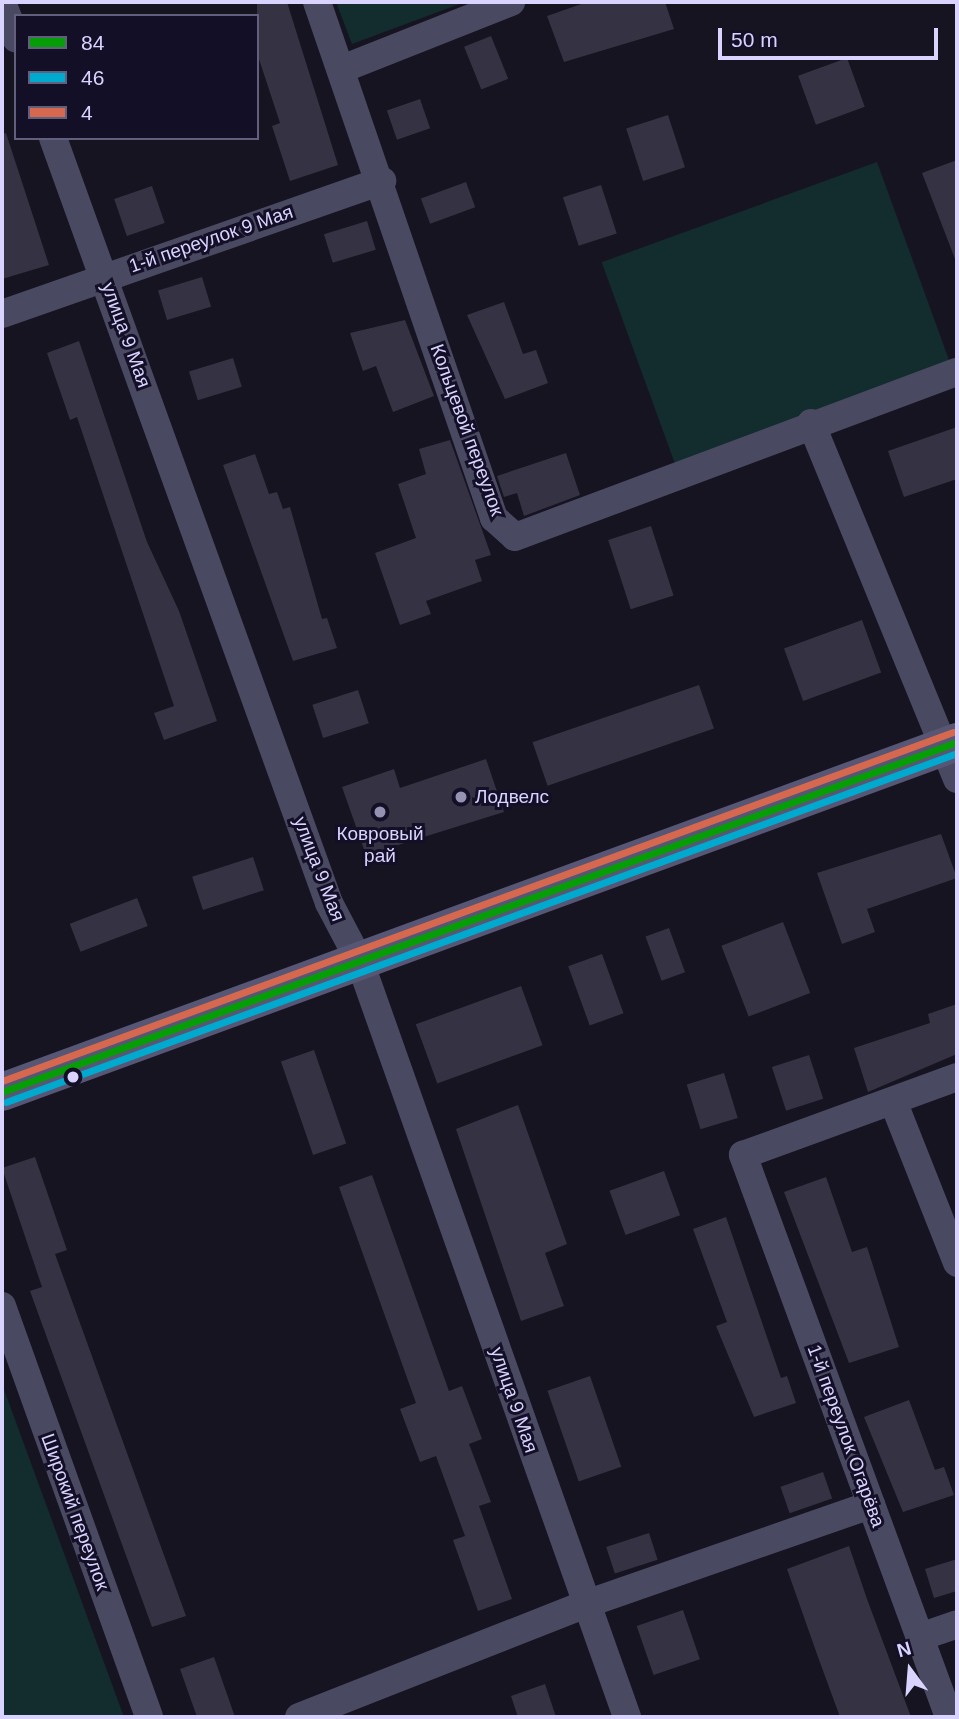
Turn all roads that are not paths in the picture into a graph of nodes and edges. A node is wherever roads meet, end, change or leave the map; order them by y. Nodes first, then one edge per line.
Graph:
1 (2, 2) edge
2 (317, 2) edge
3 (511, 2) edge
4 (14, 33) edge
5 (342, 69) junction
6 (54, 140) edge
7 (382, 181) junction
8 (105, 275) junction
9 (2, 314) edge
10 (957, 372) edge
11 (811, 423) junction
12 (953, 756) edge
13 (360, 962) junction
14 (957, 1077) edge
15 (2, 1092) edge
16 (893, 1101) junction
17 (957, 1263) edge
18 (2, 1306) edge
19 (871, 1506) junction
20 (586, 1604) junction
21 (957, 1624) edge
22 (920, 1637) junction
23 (149, 1717) edge
24 (299, 1717) edge
25 (626, 1717) edge
26 (948, 1717) edge

1 - 4 street
2 - 5 street, Кольцевой переулок
3 - 5 street
5 - 7 street, Кольцевой переулок
6 - 8 street, улица 9 Мая
7 - 8 street, 1-й переулок 9 Мая
7 - 11 street, Кольцевой переулок
8 - 9 street, 1-й переулок 9 Мая
8 - 13 street, улица 9 Мая
10 - 11 street, Кольцевой переулок
11 - 12 street
12 - 13 main road
13 - 15 main road
13 - 20 street, улица 9 Мая
14 - 16 street
16 - 17 street
16 - 19 street, 1-й переулок Огарёва
18 - 23 street, Широкий переулок
19 - 20 street
19 - 22 street, 1-й переулок Огарёва
20 - 24 street
20 - 25 street, улица 9 Мая
21 - 22 street
22 - 26 street, 1-й переулок Огарёва

